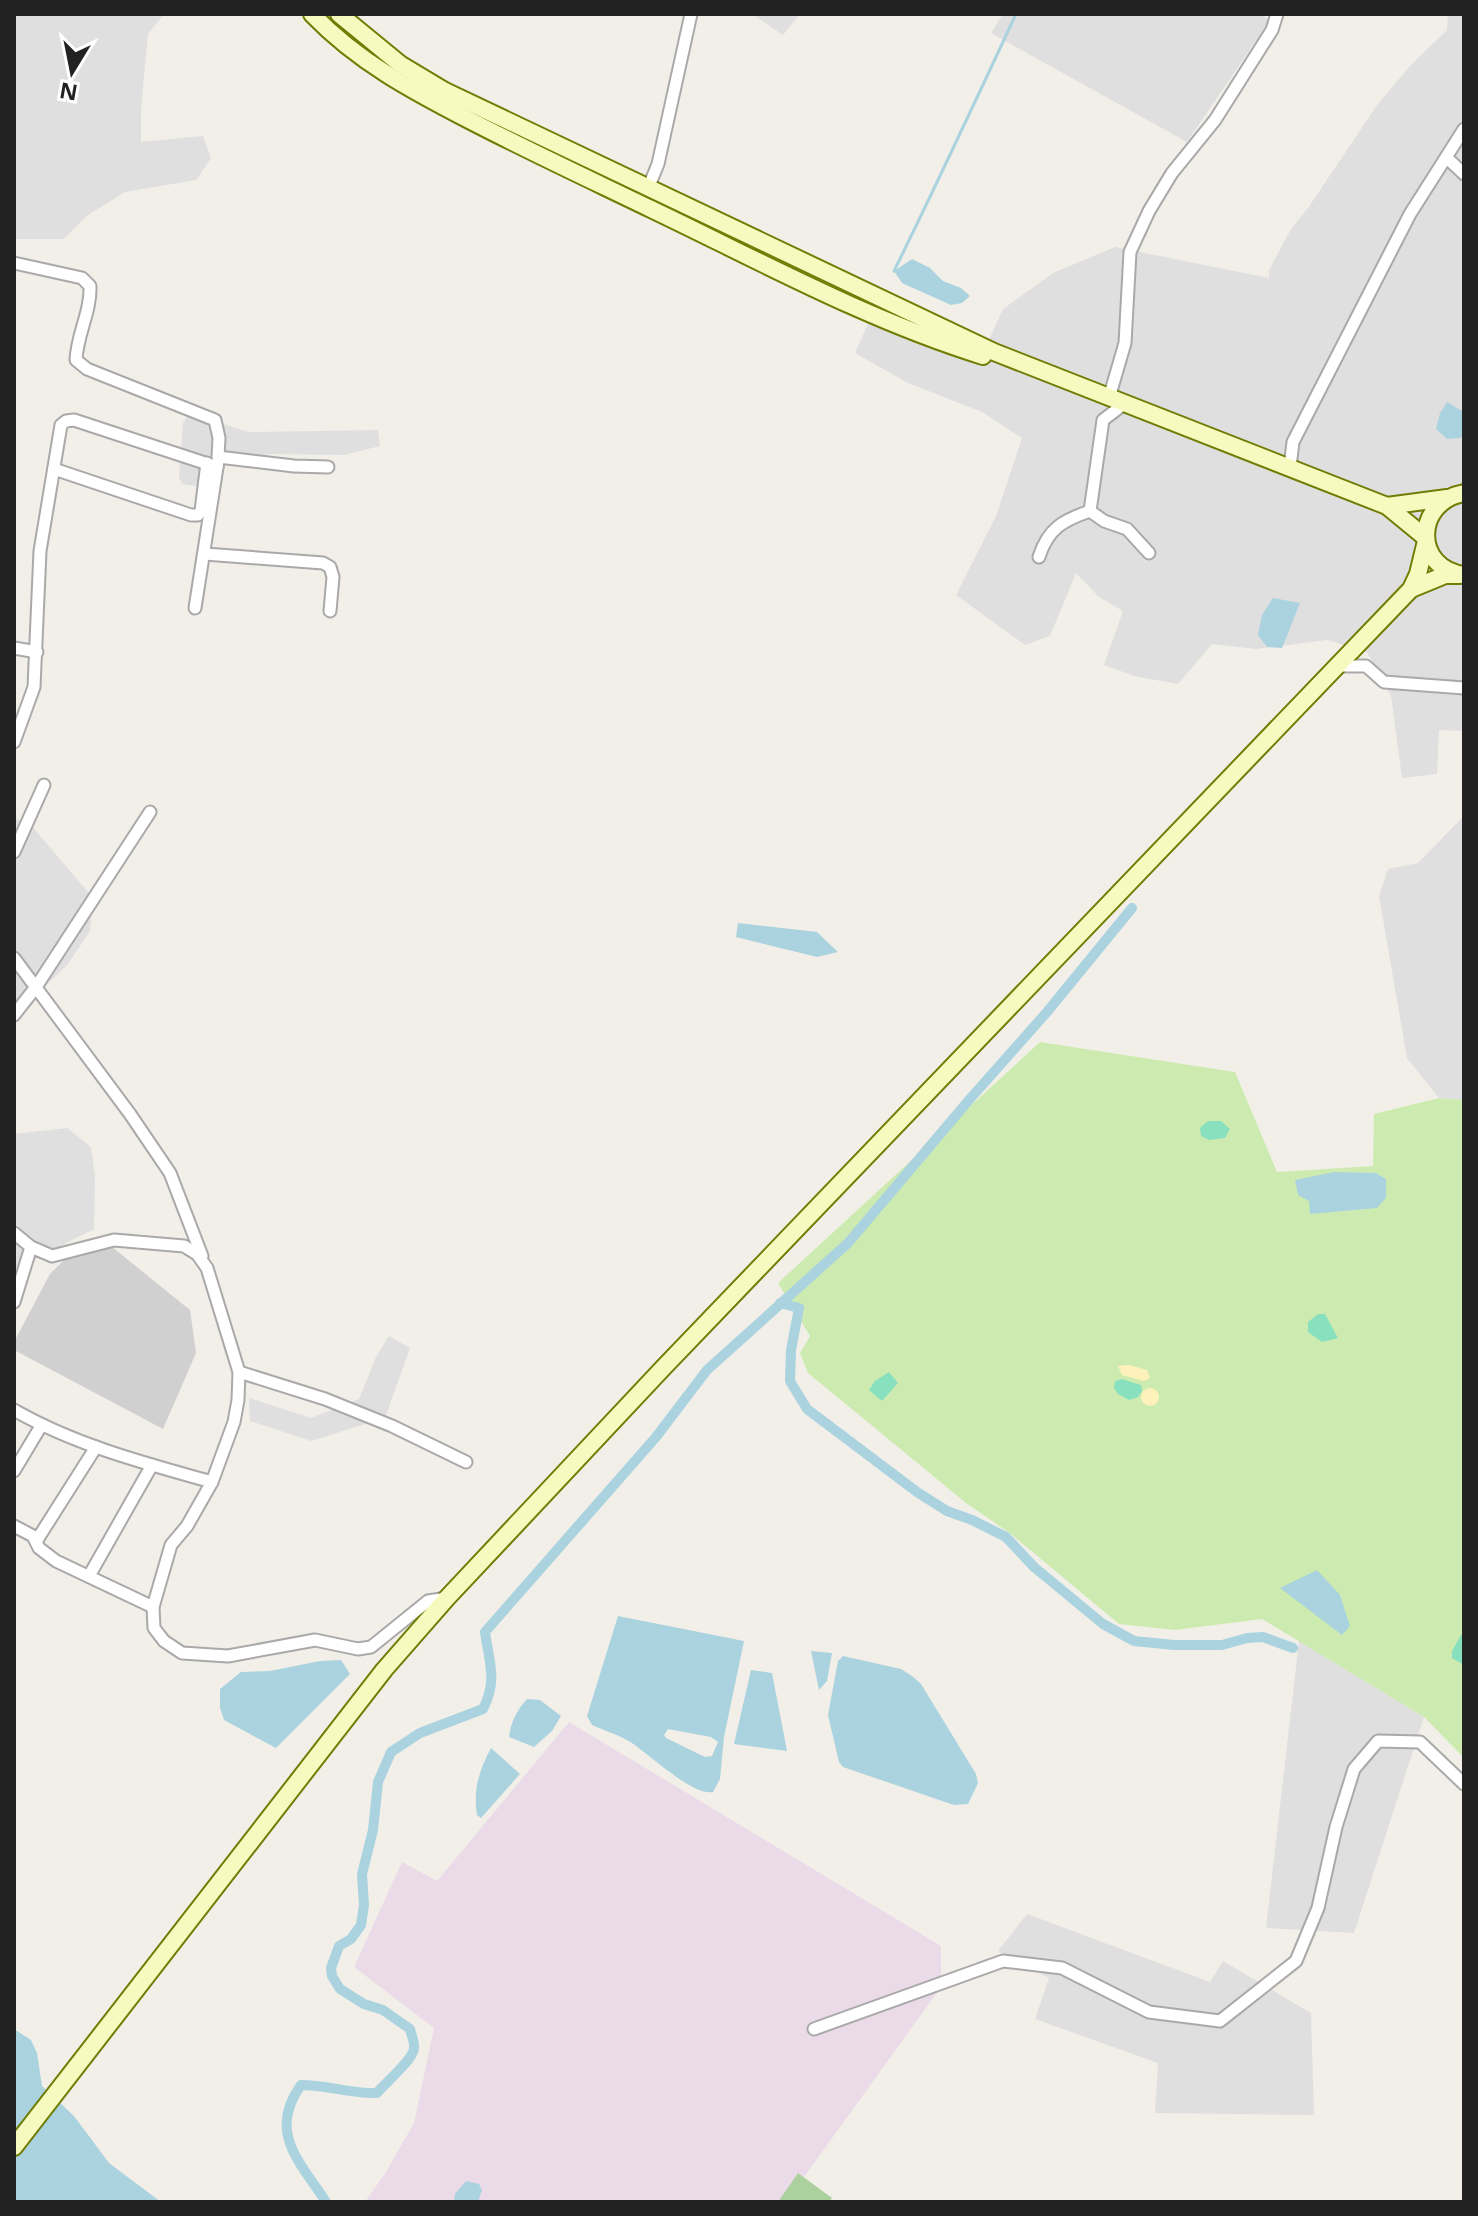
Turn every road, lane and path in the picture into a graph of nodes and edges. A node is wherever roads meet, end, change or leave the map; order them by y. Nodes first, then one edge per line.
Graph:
1 (312, 14) edge
2 (339, 14) edge
3 (691, 14) edge
4 (1277, 14) edge
5 (1464, 129) edge
6 (1447, 158) junction
7 (1464, 174) edge
8 (649, 186) junction
9 (14, 263) edge
10 (1068, 382) junction
11 (1116, 401) junction
12 (214, 462) junction
13 (328, 467) dead end
14 (1290, 467) junction
15 (54, 469) junction
16 (1464, 493) edge
17 (1447, 498) junction
18 (1387, 506) junction
19 (1090, 511) junction
20 (1426, 540) junction
21 (1149, 553) dead end
22 (205, 554) junction
23 (1039, 557) dead end
24 (1462, 575) edge
25 (1411, 589) junction
26 (195, 608) dead end
27 (330, 611) dead end
28 (14, 648) edge
29 (37, 652) junction
30 (1338, 666) junction
31 (1464, 688) edge
32 (14, 742) edge
33 (44, 785) dead end
34 (150, 812) dead end
35 (14, 852) edge
36 (14, 958) edge
37 (36, 987) junction
38 (14, 1015) edge
39 (14, 1233) edge
40 (31, 1247) junction
41 (207, 1268) junction
42 (14, 1302) edge
43 (239, 1372) junction
44 (14, 1410) edge
45 (41, 1426) junction
46 (96, 1447) junction
47 (466, 1462) dead end
48 (152, 1465) junction
49 (14, 1471) edge
50 (212, 1482) junction
51 (14, 1526) edge
52 (37, 1540) junction
53 (89, 1576) junction
54 (447, 1598) junction
55 (153, 1607) junction
56 (1464, 1784) edge
57 (814, 2029) dead end
58 (14, 2147) edge

1 - 10 main road
2 - 8 main road
3 - 8 street
4 - 11 street
5 - 6 street
6 - 7 street
6 - 14 street
8 - 10 main road
9 - 12 street
10 - 11 main road
11 - 14 main road
11 - 19 street
12 - 13 street
12 - 15 street
12 - 15 street
12 - 22 street
14 - 18 main road
15 - 29 street
16 - 17 main road
17 - 18 main road
17 - 20 main road
18 - 20 main road
19 - 21 street
19 - 23 street
20 - 24 main road
20 - 25 main road
22 - 26 street
22 - 27 street
24 - 25 main road
25 - 30 main road
28 - 29 street
29 - 32 street
30 - 31 street
30 - 54 main road
33 - 35 street
34 - 37 street
36 - 37 street
37 - 38 street
37 - 41 street
39 - 40 street
40 - 41 street
40 - 42 street
41 - 43 street
43 - 47 street
43 - 50 street
44 - 45 street
45 - 46 street
45 - 49 street
46 - 48 street
46 - 52 street
48 - 50 street
48 - 53 street
50 - 55 street
51 - 52 street
52 - 53 street
53 - 55 street
54 - 55 street
54 - 58 main road
56 - 57 street

